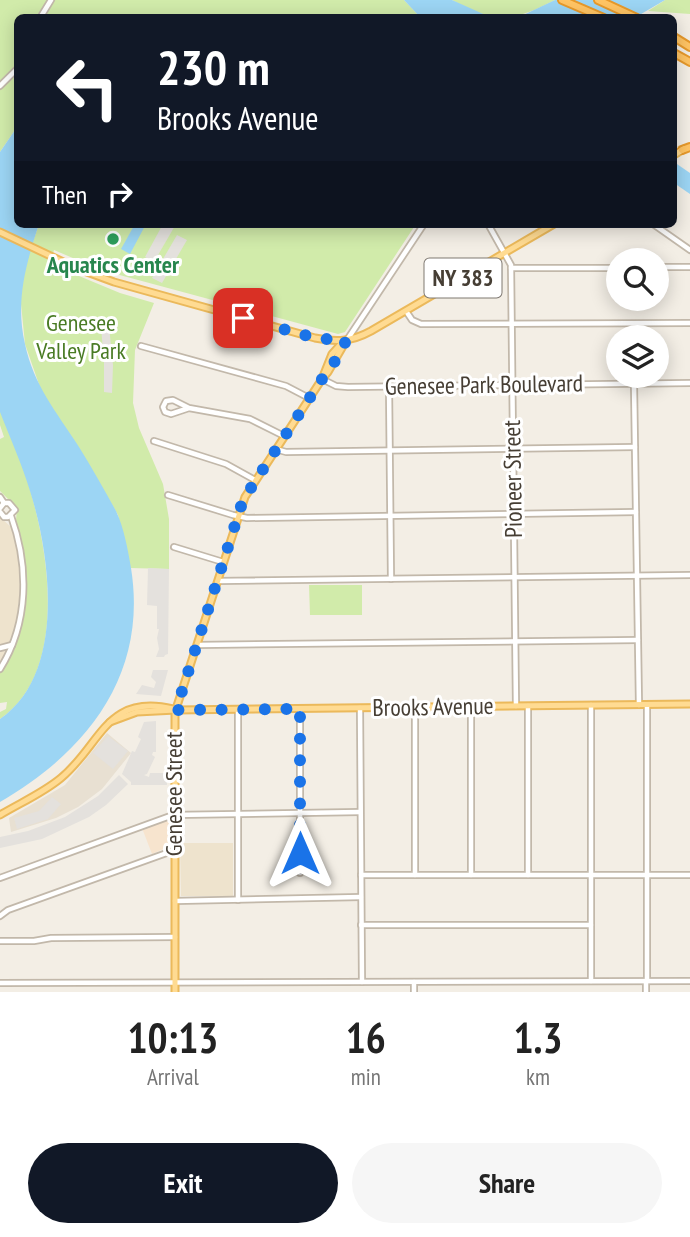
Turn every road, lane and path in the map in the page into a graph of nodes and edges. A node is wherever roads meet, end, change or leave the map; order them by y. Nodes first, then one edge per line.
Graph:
1 (562, 0) edge
2 (598, 0) edge
3 (595, 14) edge
4 (628, 14) edge
5 (14, 72) edge
6 (0, 86) edge
7 (690, 146) edge
8 (682, 150) joint
9 (677, 153) edge
10 (421, 228) edge
11 (490, 228) edge
12 (547, 228) edge
13 (659, 228) edge
14 (0, 232) edge
15 (690, 250) edge
16 (506, 253) junction
17 (669, 267) edge
18 (690, 267) edge
19 (511, 268) junction
20 (606, 268) edge
21 (407, 310) junction
22 (690, 323) edge
23 (511, 324) junction
24 (346, 341) junction
25 (141, 346) dead end
26 (322, 379) junction
27 (606, 383) edge
28 (669, 383) edge
29 (690, 383) edge
30 (512, 385) junction
31 (389, 386) junction
32 (634, 388) edge
33 (309, 398) junction
34 (189, 408) junction
35 (284, 436) junction
36 (154, 441) dead end
37 (635, 447) junction
38 (275, 449) junction
39 (513, 449) junction
40 (389, 451) junction
41 (255, 480) junction
42 (168, 495) dead end
43 (0, 496) edge
44 (1, 510) edge
45 (636, 512) junction
46 (514, 513) junction
47 (391, 515) junction
48 (11, 516) junction
49 (238, 517) junction
50 (174, 547) dead end
51 (223, 562) junction
52 (690, 575) edge
53 (637, 576) junction
54 (514, 578) junction
55 (391, 579) junction
56 (218, 580) junction
57 (638, 640) junction
58 (515, 641) junction
59 (12, 645) junction
60 (197, 645) junction
61 (0, 648) edge
62 (1, 665) edge
63 (690, 704) edge
64 (591, 705) junction
65 (639, 705) junction
66 (647, 705) junction
67 (516, 706) junction
68 (528, 706) junction
69 (415, 707) junction
70 (471, 707) junction
71 (360, 708) junction
72 (238, 709) junction
73 (300, 709) junction
74 (176, 710) junction
75 (360, 812) junction
76 (300, 813) junction
77 (174, 814) junction
78 (237, 814) junction
79 (0, 815) edge
80 (174, 850) junction
81 (300, 873) dead end
82 (361, 875) junction
83 (415, 875) junction
84 (471, 875) junction
85 (528, 875) junction
86 (591, 875) junction
87 (648, 875) junction
88 (690, 875) edge
89 (0, 878) edge
90 (361, 897) junction
91 (238, 900) junction
92 (174, 901) junction
93 (0, 916) edge
94 (361, 925) junction
95 (591, 925) junction
96 (174, 937) junction
97 (0, 941) edge
98 (591, 981) junction
99 (647, 981) junction
100 (690, 981) edge
101 (362, 982) junction
102 (414, 982) junction
103 (175, 983) junction
104 (0, 984) edge
105 (175, 992) edge
106 (414, 992) edge
107 (646, 992) edge

1 - 3 highway
2 - 4 highway
5 - 6 street
7 - 8 highway
8 - 9 main road
10 - 24 street, Genesee Street
11 - 16 street, Pioneer Street
12 - 16 main road, NY 383
13 - 15 street
14 - 24 main road
16 - 19 street, Pioneer Street
16 - 21 main road, NY 383
17 - 18 street
19 - 20 street
19 - 23 street, Pioneer Street
21 - 23 street
21 - 24 main road, NY 383
22 - 23 street
23 - 30 street, Pioneer Street
24 - 26 main road, Genesee Street
25 - 33 street
26 - 31 street, Genesee Park Boulevard
26 - 33 main road, Genesee Street
27 - 30 street, Genesee Park Boulevard
28 - 29 street, Genesee Park Boulevard
30 - 31 street, Genesee Park Boulevard
30 - 39 street, Pioneer Street
31 - 40 street
32 - 37 street
33 - 35 main road, Genesee Street
34 - 34 street
34 - 35 street
35 - 38 main road, Genesee Street
36 - 41 street
37 - 39 street
37 - 45 street
38 - 40 street
38 - 41 main road, Genesee Street
39 - 40 street
39 - 46 street, Pioneer Street
40 - 47 street
41 - 49 main road, Genesee Street
42 - 49 street
43 - 44 street
44 - 48 street
44 - 48 street
45 - 46 street
45 - 53 street
46 - 47 street
46 - 54 street, Pioneer Street
47 - 49 street
47 - 55 street
48 - 59 street
49 - 51 main road, Genesee Street
50 - 51 street
51 - 56 main road, Genesee Street
52 - 53 street
53 - 54 street
53 - 57 street
54 - 55 street
54 - 58 street, Pioneer Street
55 - 56 street
56 - 60 main road, Genesee Street
57 - 58 street
57 - 65 street
58 - 60 street
58 - 67 street, Pioneer Street
59 - 61 street
59 - 62 street
60 - 74 main road, Genesee Street
63 - 66 main road, Brooks Avenue
64 - 65 main road, Brooks Avenue
64 - 68 main road, Brooks Avenue
64 - 86 street
65 - 66 main road, Brooks Avenue
66 - 87 street
67 - 68 main road, Brooks Avenue
67 - 70 main road, Brooks Avenue
68 - 85 street
69 - 70 main road, Brooks Avenue
69 - 71 main road, Brooks Avenue
69 - 83 street
70 - 84 street
71 - 73 main road, Brooks Avenue
71 - 75 street
72 - 73 main road, Brooks Avenue
72 - 74 main road, Brooks Avenue
72 - 78 street
73 - 76 street
74 - 77 main road, Genesee Street
74 - 79 main road, Brooks Avenue
75 - 76 street
75 - 82 street
76 - 78 street
76 - 81 street
77 - 78 street
77 - 80 main road, Genesee Street
77 - 89 street
78 - 91 street
80 - 92 main road, Genesee Street
80 - 93 street
82 - 83 street
82 - 90 street
83 - 84 street
84 - 85 street
85 - 86 street
86 - 87 street
86 - 95 street
87 - 88 street
87 - 99 street
90 - 91 street
90 - 94 street
91 - 92 street
92 - 96 main road, Genesee Street
94 - 95 street
94 - 101 street
95 - 98 street
96 - 97 street
96 - 103 main road, Genesee Street
98 - 99 street
98 - 102 street
99 - 100 street
99 - 107 street
101 - 102 street
101 - 103 street
102 - 106 street
103 - 104 street
103 - 105 main road, Genesee Street

